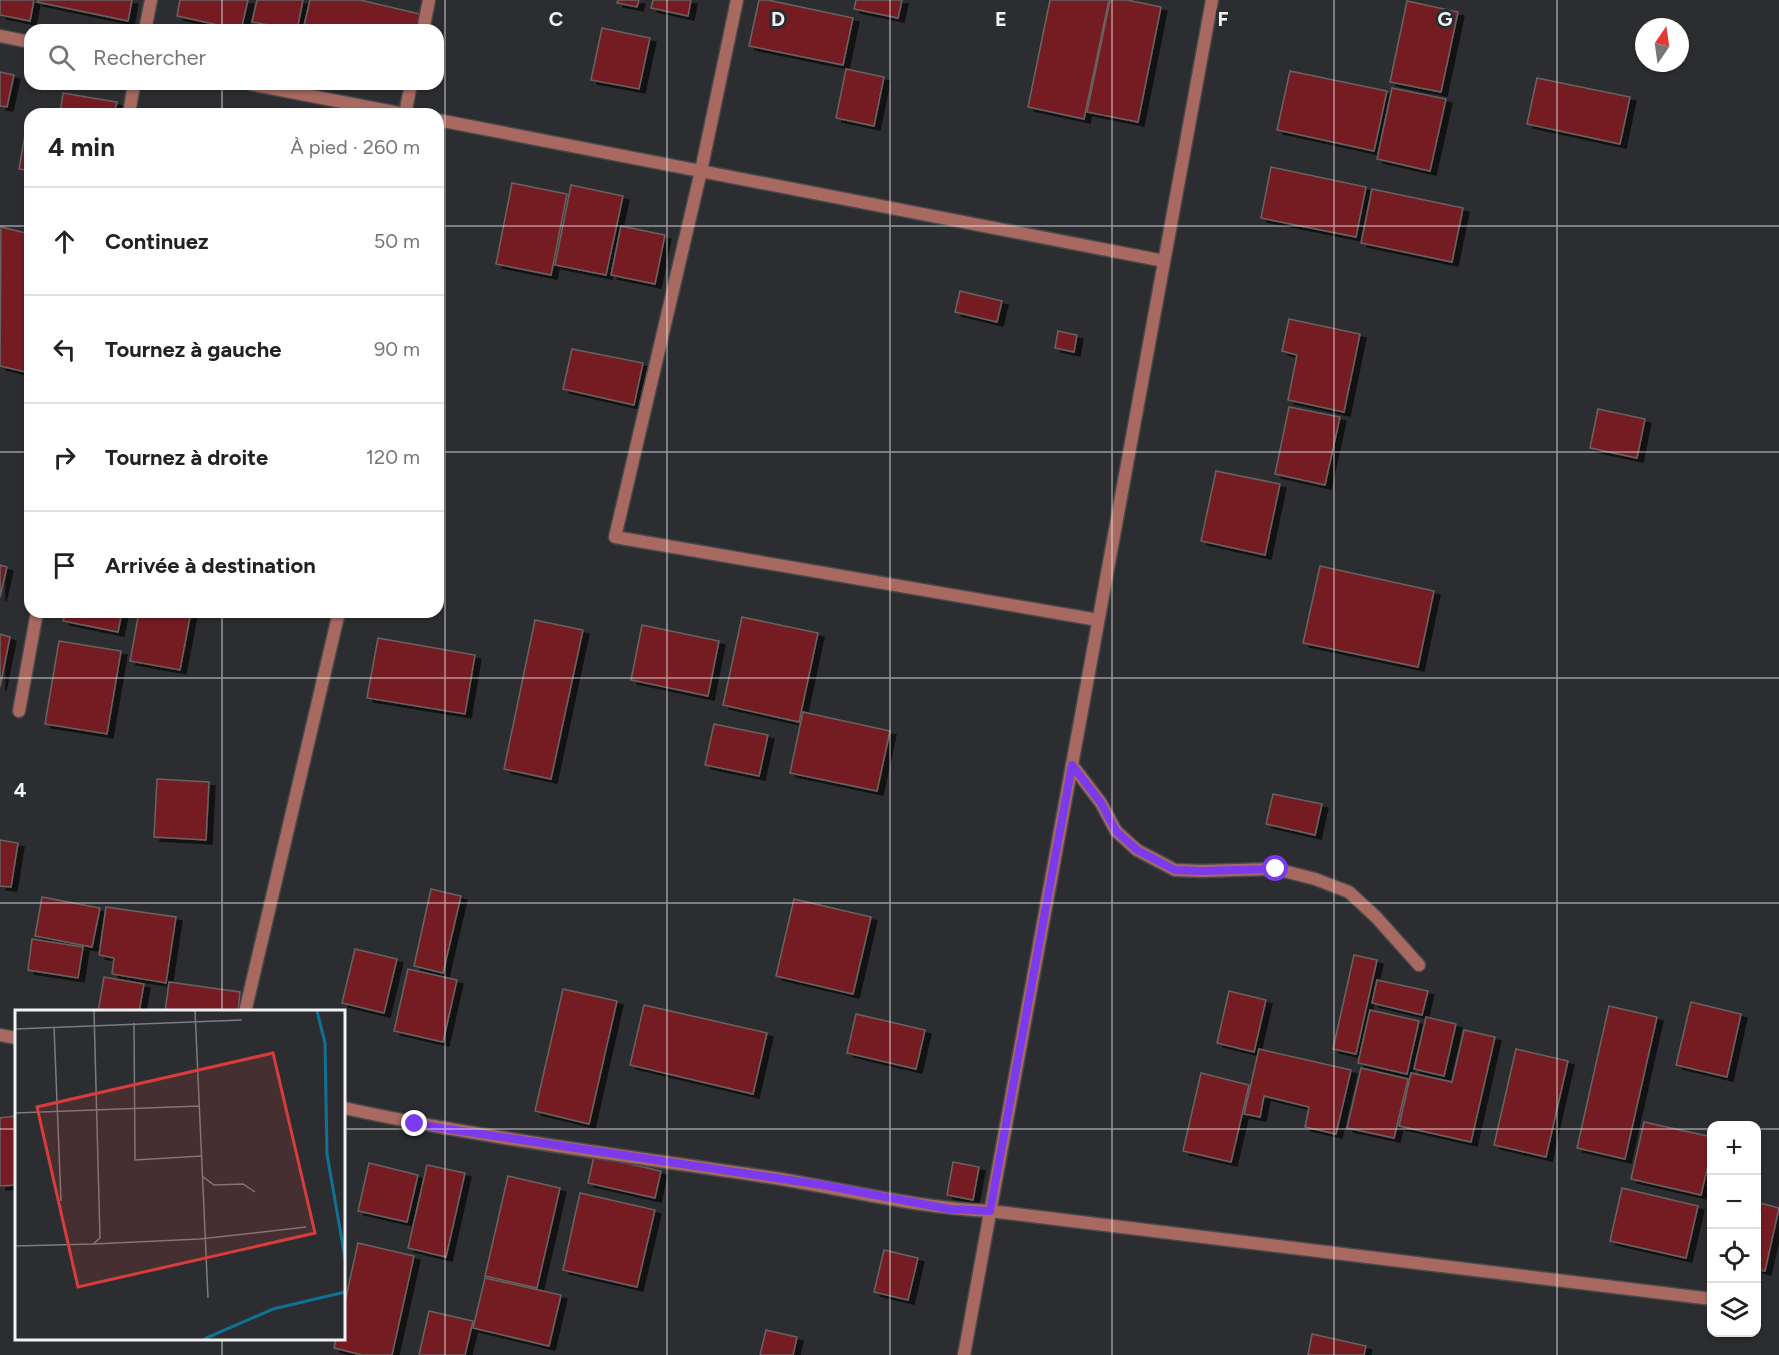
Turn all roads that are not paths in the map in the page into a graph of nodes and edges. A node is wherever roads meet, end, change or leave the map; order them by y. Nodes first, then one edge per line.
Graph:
1 (151, 0) edge
2 (429, 0) edge
3 (737, 0) edge
4 (1212, 0) edge
5 (146, 24) edge
6 (424, 24) edge
7 (0, 36) edge
8 (24, 41) edge
9 (133, 90) edge
10 (281, 90) edge
11 (410, 90) edge
12 (130, 108) edge
13 (374, 108) edge
14 (406, 108) edge
15 (444, 121) edge
16 (701, 171) junction
17 (1164, 261) junction
18 (36, 618) edge
19 (338, 618) edge
20 (1098, 620) junction
21 (19, 711) dead end
22 (1072, 765) junction
23 (1419, 965) dead end
24 (245, 1010) edge
25 (0, 1035) edge
26 (15, 1038) edge
27 (345, 1108) edge
28 (990, 1211) junction
29 (1707, 1298) edge
30 (964, 1355) edge

1 - 5 street
2 - 6 street
3 - 16 street
4 - 17 street
7 - 8 street
9 - 12 street
10 - 13 street
11 - 14 street
15 - 16 street
16 - 17 street
16 - 20 street
17 - 20 street
18 - 21 street
19 - 24 street
20 - 22 street
22 - 23 street
22 - 28 street
25 - 26 street
27 - 28 street
28 - 29 street
28 - 30 street

